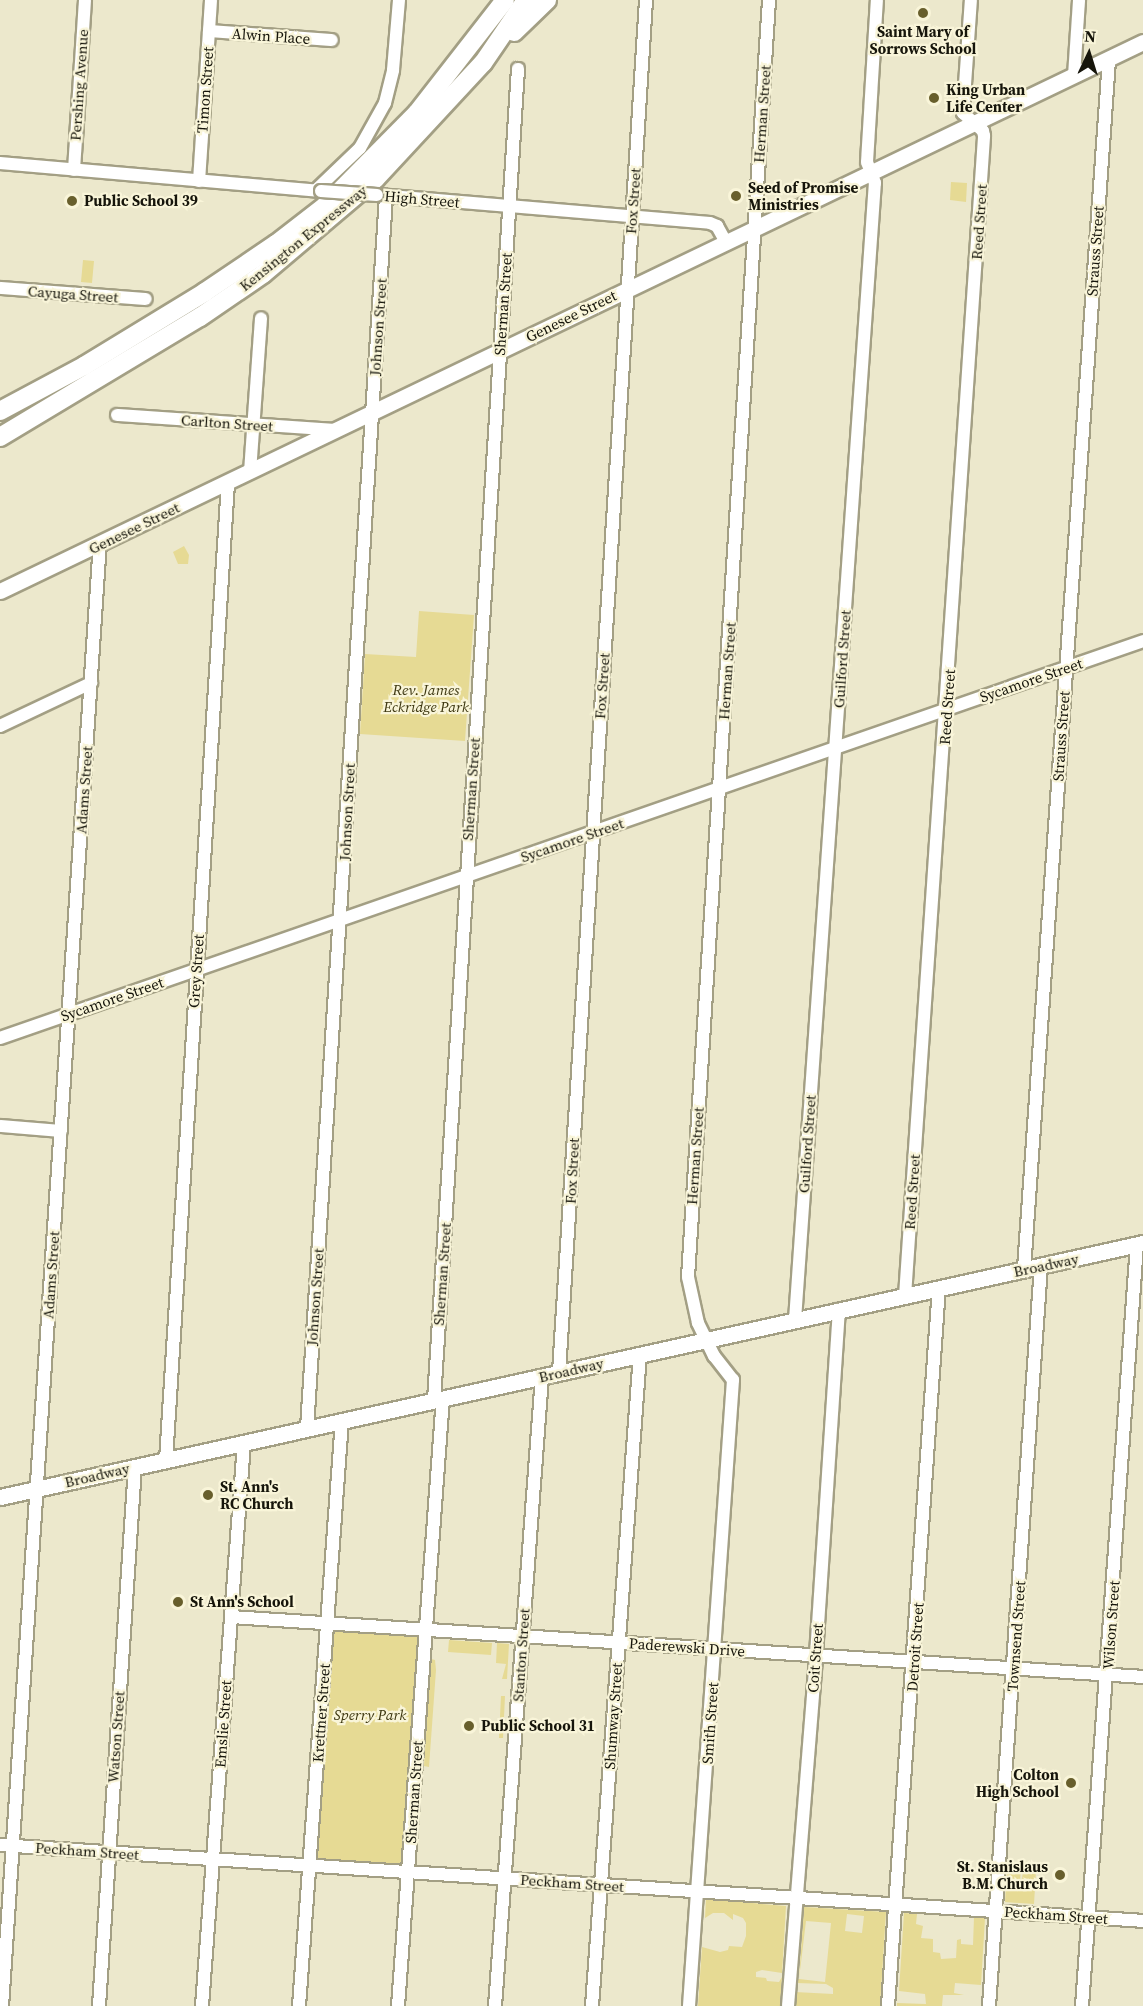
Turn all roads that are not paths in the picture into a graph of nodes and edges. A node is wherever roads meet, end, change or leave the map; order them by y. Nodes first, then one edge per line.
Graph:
1 (85, 0) edge
2 (211, 0) edge
3 (399, 0) edge
4 (505, 0) edge
5 (526, 0) edge
6 (547, 0) edge
7 (646, 0) edge
8 (770, 0) edge
9 (877, 0) edge
10 (971, 0) edge
11 (1079, 0) edge
12 (209, 31) junction
13 (332, 40) dead end
14 (1143, 42) edge
15 (1109, 59) junction
16 (483, 63) junction
17 (518, 69) dead end
18 (1074, 76) junction
19 (974, 123) junction
20 (0, 163) edge
21 (74, 170) junction
22 (871, 172) junction
23 (199, 181) junction
24 (318, 191) junction
25 (382, 196) junction
26 (509, 206) junction
27 (632, 217) junction
28 (754, 228) junction
29 (726, 242) junction
30 (0, 288) edge
31 (628, 289) junction
32 (146, 299) dead end
33 (261, 318) dead end
34 (500, 351) junction
35 (84, 366) junction
36 (0, 399) edge
37 (0, 411) edge
38 (372, 413) junction
39 (117, 415) dead end
40 (254, 424) junction
41 (337, 430) junction
42 (0, 437) edge
43 (250, 472) junction
44 (228, 483) junction
45 (100, 544) junction
46 (0, 591) edge
47 (1143, 641) edge
48 (1066, 668) junction
49 (91, 683) junction
50 (946, 709) junction
51 (0, 726) edge
52 (836, 747) junction
53 (719, 789) junction
54 (593, 833) junction
55 (465, 878) junction
56 (340, 922) junction
57 (196, 970) junction
58 (69, 1014) junction
59 (0, 1038) edge
60 (0, 1126) edge
61 (61, 1131) junction
62 (1140, 1244) edge
63 (1041, 1266) junction
64 (1024, 1269) junction
65 (939, 1288) junction
66 (905, 1296) junction
67 (839, 1310) junction
68 (795, 1320) junction
69 (706, 1340) junction
70 (640, 1354) junction
71 (559, 1372) junction
72 (542, 1376) junction
73 (438, 1399) junction
74 (342, 1421) junction
75 (307, 1428) junction
76 (244, 1443) junction
77 (166, 1460) junction
78 (135, 1467) junction
79 (35, 1489) junction
80 (0, 1497) edge
81 (231, 1617) junction
82 (327, 1623) junction
83 (426, 1630) junction
84 (523, 1636) junction
85 (619, 1642) junction
86 (716, 1649) junction
87 (816, 1655) junction
88 (913, 1662) junction
89 (1014, 1669) junction
90 (1107, 1675) junction
91 (1143, 1677) edge
92 (6, 1845) edge
93 (109, 1852) junction
94 (213, 1859) junction
95 (310, 1866) junction
96 (408, 1872) junction
97 (505, 1878) junction
98 (601, 1884) junction
99 (697, 1891) junction
100 (796, 1897) junction
101 (896, 1904) junction
102 (996, 1910) junction
103 (1089, 1918) junction
104 (1143, 1921) edge
105 (2, 2006) edge
106 (99, 2006) edge
107 (202, 2006) edge
108 (299, 2006) edge
109 (398, 2006) edge
110 (495, 2006) edge
111 (592, 2006) edge
112 (689, 2006) edge
113 (788, 2006) edge
114 (888, 2006) edge
115 (989, 2006) edge
116 (1082, 2006) edge

1 - 21 street, Pershing Avenue
2 - 12 street, Timon Street
3 - 24 street
4 - 35 highway, Kensington Expressway
5 - 16 highway, Kensington Expressway
6 - 16 highway
7 - 27 street, Fox Street
8 - 28 street, Herman Street
9 - 22 street, Guilford Street
10 - 19 street, Reed Street
11 - 18 street
12 - 13 street, Alwin Place
12 - 23 street, Timon Street
14 - 15 main road, Genesee Street
15 - 18 main road, Genesee Street
15 - 48 street, Strauss Street
16 - 42 highway, Kensington Expressway
17 - 26 street, Sherman Street
18 - 19 main road, Genesee Street
19 - 22 main road, Genesee Street
19 - 50 street, Reed Street
20 - 21 street, High Street
21 - 23 street, High Street
22 - 28 main road, Genesee Street
22 - 52 street, Guilford Street
23 - 24 street, High Street
24 - 25 street, High Street, bridge
25 - 26 street, High Street
25 - 38 street, Johnson Street
26 - 27 street, High Street
26 - 34 street, Sherman Street
27 - 29 street, High Street
27 - 31 street, Fox Street
28 - 29 main road, Genesee Street
28 - 53 street, Herman Street
29 - 31 main road, Genesee Street
30 - 32 street, Cayuga Street
31 - 34 main road, Genesee Street
31 - 54 street, Fox Street
33 - 40 street
34 - 38 main road, Genesee Street
34 - 55 street, Sherman Street
35 - 36 highway
35 - 37 highway, Kensington Expressway
38 - 41 main road, Genesee Street
38 - 56 street, Johnson Street
39 - 40 street, Carlton Street
40 - 41 street, Carlton Street
40 - 43 street
41 - 43 main road, Genesee Street
43 - 44 main road, Genesee Street
44 - 45 main road, Genesee Street
44 - 57 street, Grey Street
45 - 46 main road, Genesee Street
45 - 49 street, Adams Street
47 - 48 street, Sycamore Street
48 - 50 street, Sycamore Street
48 - 64 street, Strauss Street
49 - 51 street
49 - 58 street, Adams Street
50 - 52 street, Sycamore Street
50 - 66 street, Reed Street
52 - 53 street, Sycamore Street
52 - 68 street, Guilford Street
53 - 54 street, Sycamore Street
53 - 69 street, Herman Street
54 - 55 street, Sycamore Street
54 - 71 street, Fox Street
55 - 56 street, Sycamore Street
55 - 73 street, Sherman Street
56 - 57 street, Sycamore Street
56 - 75 street, Johnson Street
57 - 58 street, Sycamore Street
57 - 77 street, Grey Street
58 - 59 street, Sycamore Street
58 - 61 street, Adams Street
60 - 61 street
61 - 79 street, Adams Street
62 - 63 main road, Broadway
62 - 90 street, Wilson Street
63 - 64 main road, Broadway
63 - 89 street, Townsend Street
64 - 65 main road, Broadway
65 - 66 main road, Broadway
65 - 88 street, Detroit Street
66 - 67 main road, Broadway
67 - 68 main road, Broadway
67 - 87 street, Coit Street
68 - 69 main road, Broadway
69 - 70 main road, Broadway
69 - 86 street, Smith Street
70 - 71 main road, Broadway
70 - 85 street, Shumway Street
71 - 72 main road, Broadway
72 - 73 main road, Broadway
72 - 84 street, Stanton Street
73 - 74 main road, Broadway
73 - 83 street, Sherman Street
74 - 75 main road, Broadway
74 - 82 street, Krettner Street
75 - 76 main road, Broadway
76 - 77 main road, Broadway
76 - 81 street, Emslie Street
77 - 78 main road, Broadway
78 - 79 main road, Broadway
78 - 93 street, Watson Street
79 - 80 main road, Broadway
79 - 92 street, Adams Street
81 - 82 street, Paderewski Drive
81 - 94 street, Emslie Street
82 - 83 street, Paderewski Drive
82 - 95 street, Krettner Street
83 - 84 street, Paderewski Drive
83 - 96 street, Sherman Street
84 - 85 street, Paderewski Drive
84 - 97 street, Stanton Street
85 - 86 street, Paderewski Drive
85 - 98 street, Shumway Street
86 - 87 street, Paderewski Drive
86 - 99 street, Smith Street
87 - 88 street, Paderewski Drive
87 - 100 street, Coit Street
88 - 89 street, Paderewski Drive
88 - 101 street, Detroit Street
89 - 90 street, Paderewski Drive
89 - 102 street, Townsend Street
90 - 91 street, Paderewski Drive
90 - 103 street, Wilson Street
92 - 93 street, Peckham Street
92 - 105 street, Adams Street
93 - 94 street, Peckham Street
93 - 106 street, Watson Street
94 - 95 street, Peckham Street
94 - 107 street, Emslie Street
95 - 96 street, Peckham Street
95 - 108 street, Krettner Street
96 - 97 street, Peckham Street
96 - 109 street, Sherman Street
97 - 98 street, Peckham Street
97 - 110 street, Stanton Street
98 - 99 street, Peckham Street
98 - 111 street, Shumway Street
99 - 100 street, Peckham Street
99 - 112 street, Smith Street
100 - 101 street, Peckham Street
100 - 113 street, Coit Street
101 - 102 street, Peckham Street
101 - 114 street, Detroit Street
102 - 103 street, Peckham Street
102 - 115 street, Townsend Street
103 - 104 street, Peckham Street
103 - 116 street, Wilson Street

